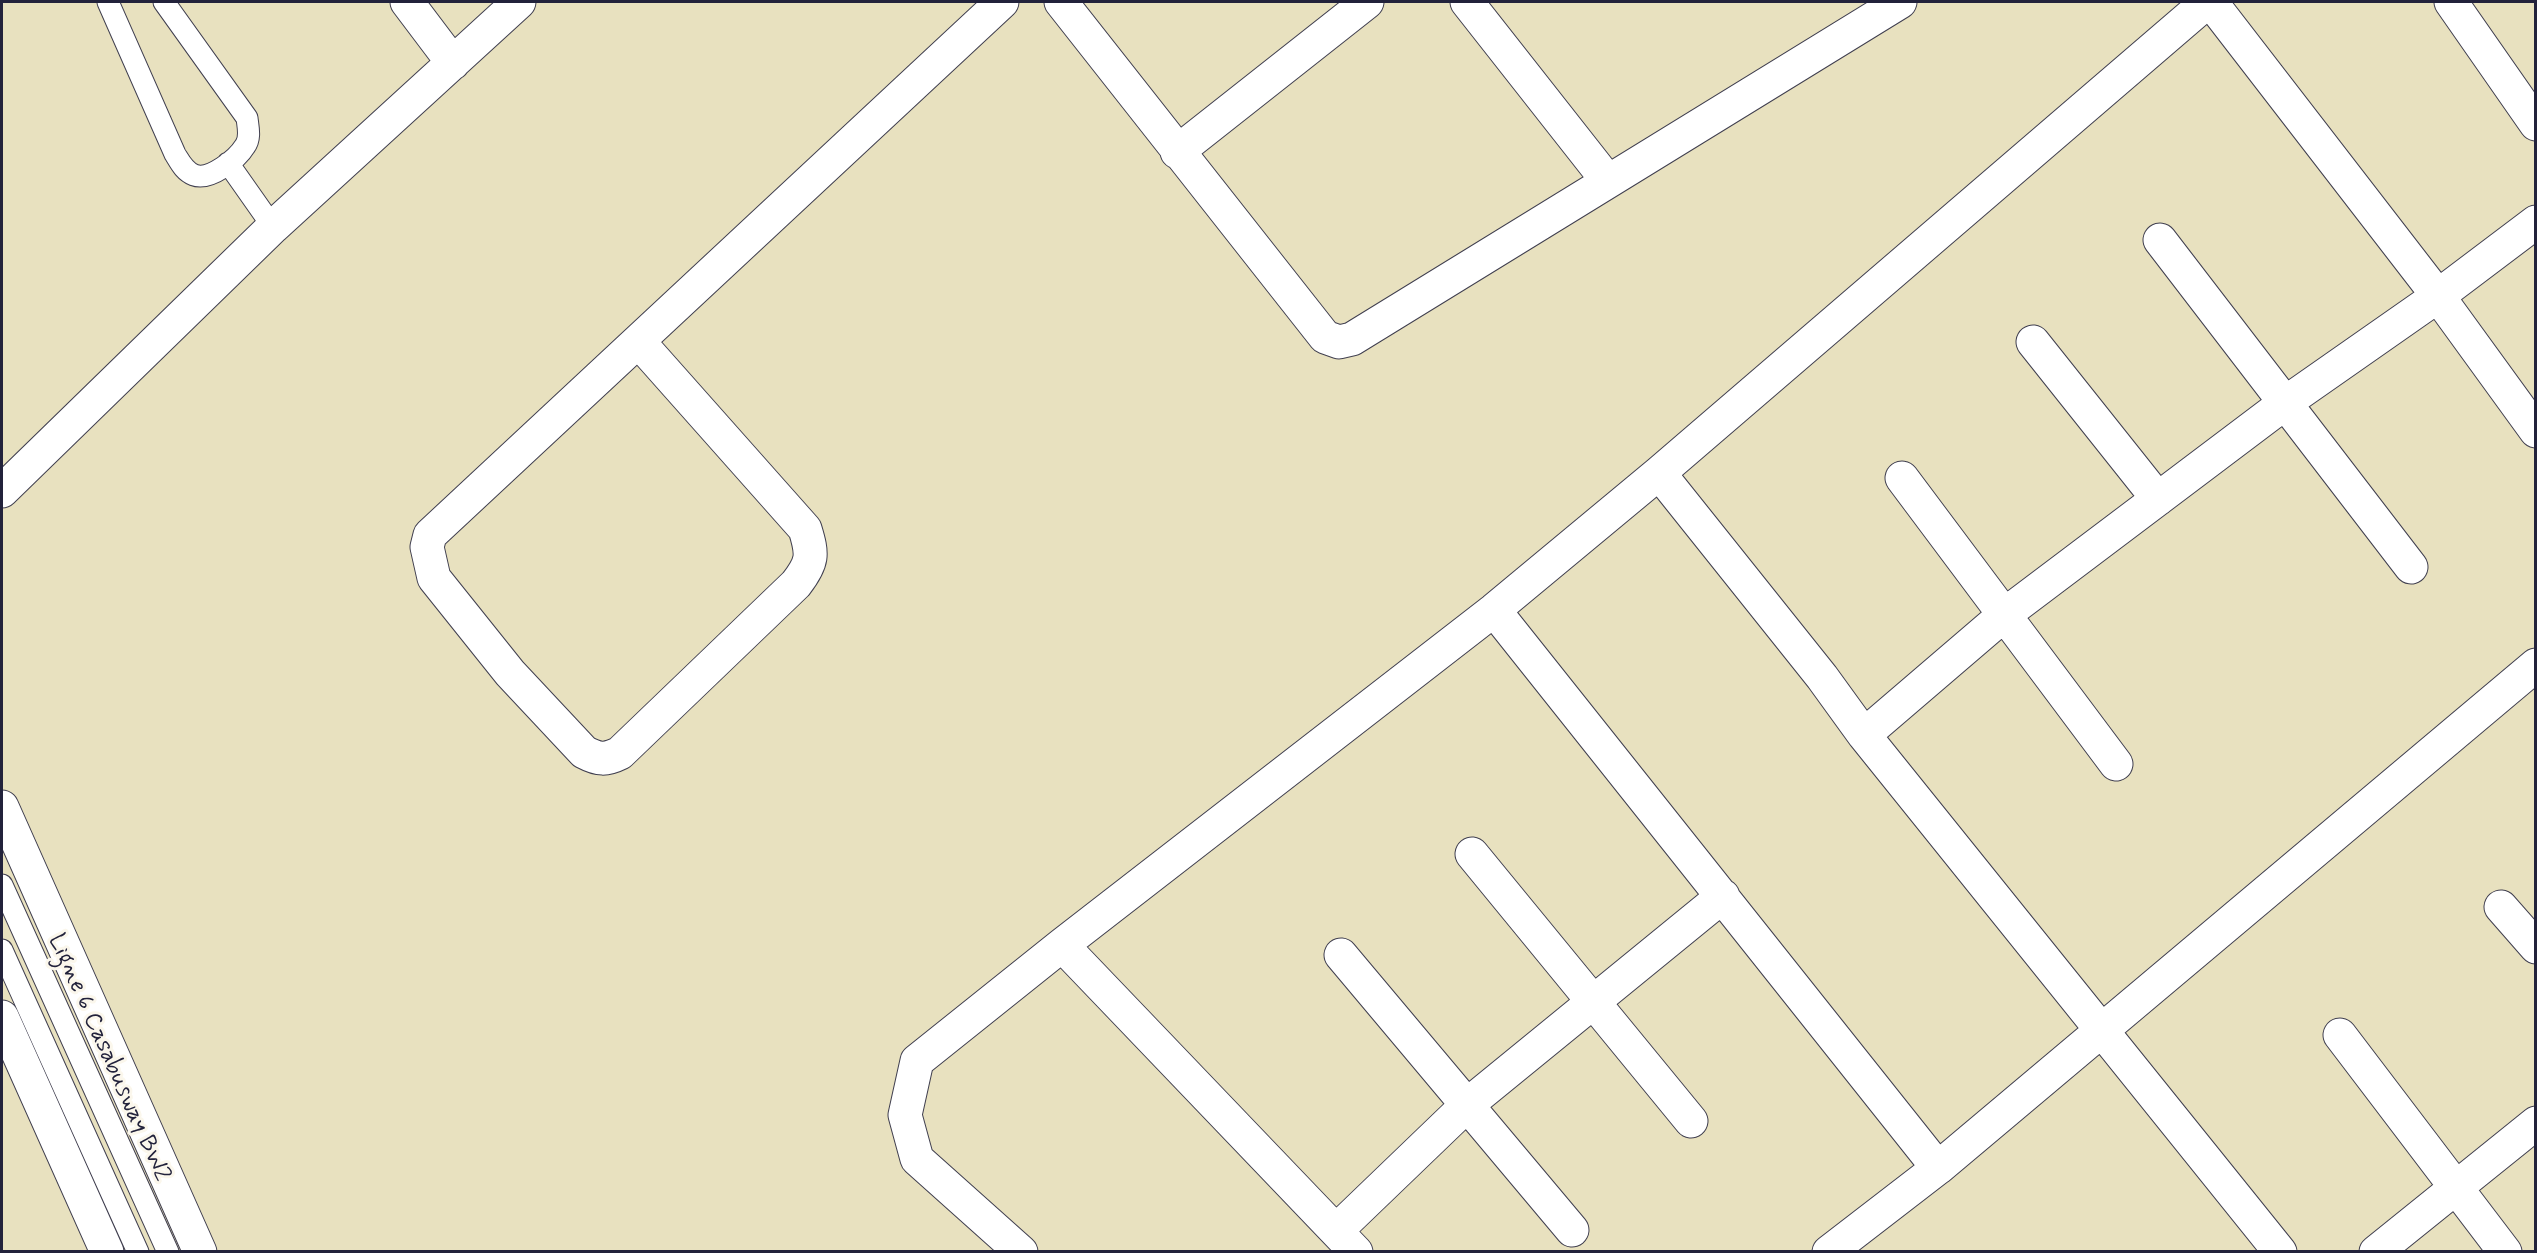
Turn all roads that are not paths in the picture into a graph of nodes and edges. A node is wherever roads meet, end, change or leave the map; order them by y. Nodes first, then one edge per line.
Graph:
1 (108, 2) edge
2 (164, 2) edge
3 (407, 2) edge
4 (519, 2) edge
5 (1002, 2) edge
6 (1061, 2) edge
7 (1367, 2) edge
8 (1467, 2) edge
9 (1900, 2) edge
10 (2209, 2) edge
11 (2451, 2) edge
12 (453, 63) junction
13 (2535, 124) edge
14 (1177, 152) junction
15 (228, 163) junction
16 (1607, 180) junction
17 (2535, 222) edge
18 (273, 227) junction
19 (2160, 240) dead end
20 (2438, 296) junction
21 (639, 342) junction
22 (2033, 342) dead end
23 (2285, 404) junction
24 (2535, 431) edge
25 (1659, 473) junction
26 (1902, 478) dead end
27 (2, 491) edge
28 (2157, 499) junction
29 (2411, 567) dead end
30 (1494, 610) junction
31 (2004, 615) junction
32 (2535, 665) edge
33 (1864, 735) junction
34 (2116, 764) dead end
35 (2, 807) edge
36 (1472, 854) dead end
37 (2, 885) edge
38 (1723, 896) junction
39 (2501, 907) dead end
40 (1062, 945) junction
41 (2535, 947) edge
42 (2, 950) edge
43 (1341, 955) dead end
44 (1593, 1002) junction
45 (2, 1017) edge
46 (2101, 1030) junction
47 (2340, 1035) dead end
48 (1467, 1106) junction
49 (1691, 1121) dead end
50 (2535, 1124) edge
51 (1938, 1168) junction
52 (2456, 1187) junction
53 (1572, 1230) dead end
54 (1346, 1241) edge
55 (107, 1251) edge
56 (138, 1251) edge
57 (168, 1251) edge
58 (200, 1251) edge
59 (1021, 1251) edge
60 (1829, 1251) edge
61 (2280, 1251) edge
62 (2376, 1251) edge
63 (2505, 1251) edge

1 - 15 lane
2 - 15 lane
3 - 12 street
4 - 12 street
5 - 21 street
6 - 14 street
7 - 14 street
8 - 16 street
9 - 16 street
10 - 20 street
10 - 25 street
11 - 13 street
12 - 18 street
14 - 16 street
15 - 18 lane
17 - 20 street
18 - 27 street
19 - 23 street
20 - 23 street
20 - 24 street
21 - 21 street
22 - 28 street
23 - 28 street
23 - 29 street
25 - 30 street
25 - 33 street
26 - 31 street
28 - 31 street
30 - 38 street
30 - 40 street
31 - 33 street
31 - 34 street
32 - 46 street
33 - 46 street
35 - 58 street
36 - 44 street
37 - 57 lane, Ligne 6 Casabusway BW2
38 - 44 street
38 - 51 street
39 - 41 street
40 - 54 street
40 - 59 street
42 - 56 lane
43 - 48 street
44 - 48 street
44 - 49 street
45 - 55 street
46 - 51 street
46 - 61 street
47 - 52 street
48 - 53 street
48 - 54 street
50 - 52 street
51 - 60 street
52 - 62 street
52 - 63 street

